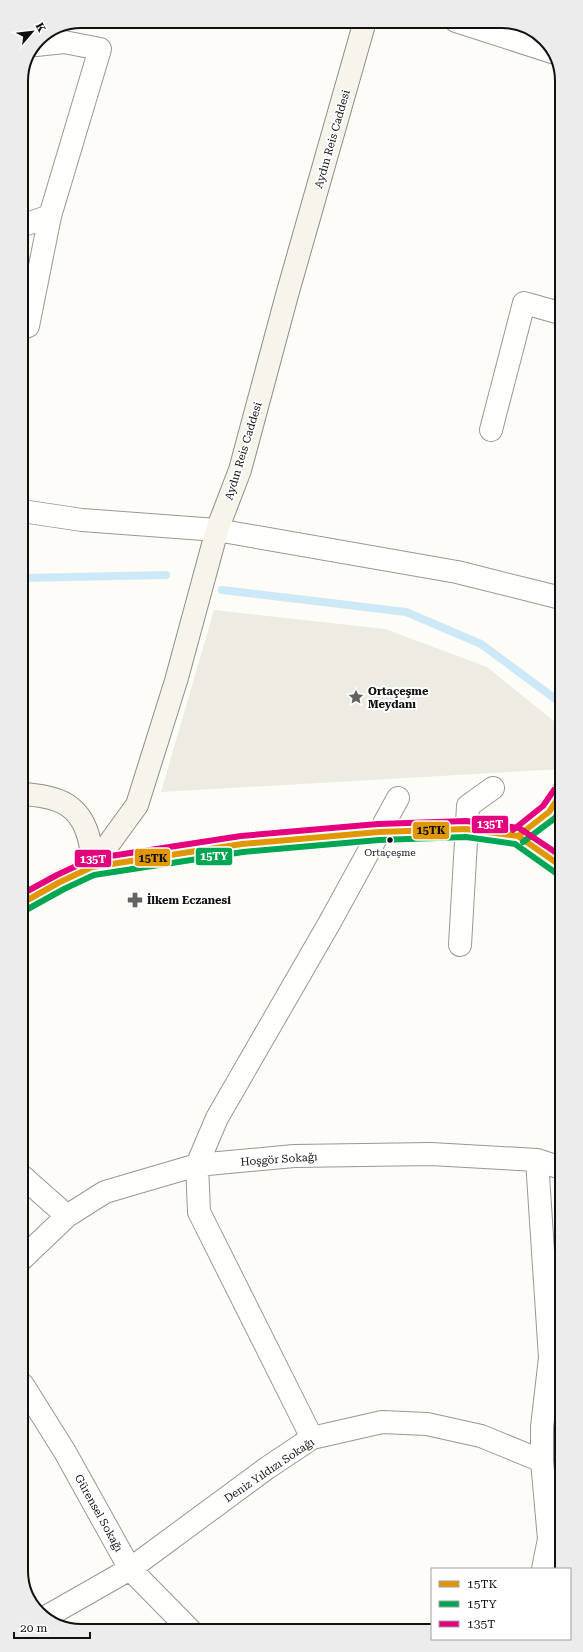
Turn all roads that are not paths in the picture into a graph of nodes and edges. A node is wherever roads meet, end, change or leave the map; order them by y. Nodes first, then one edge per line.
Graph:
1 (364, 28) edge
2 (478, 28) edge
3 (52, 43) edge
4 (544, 50) edge
5 (50, 216) junction
6 (28, 224) edge
7 (555, 312) edge
8 (28, 326) edge
9 (492, 430) dead end
10 (28, 512) edge
11 (217, 530) junction
12 (555, 596) edge
13 (493, 788) dead end
14 (28, 794) edge
15 (398, 798) dead end
16 (555, 803) edge
17 (466, 829) junction
18 (379, 832) junction
19 (518, 836) junction
20 (555, 862) edge
21 (92, 867) junction
22 (28, 901) edge
23 (460, 945) dead end
24 (537, 1160) junction
25 (197, 1165) junction
26 (555, 1166) edge
27 (28, 1181) edge
28 (67, 1216) junction
29 (28, 1253) edge
30 (28, 1393) edge
31 (312, 1438) junction
32 (542, 1461) junction
33 (543, 1568) edge
34 (130, 1569) junction
35 (51, 1614) edge
36 (184, 1624) edge

1 - 11 street, Aydın Reis Caddesi
2 - 4 street
3 - 5 street
5 - 6 street
5 - 8 street
7 - 9 street
10 - 11 street
11 - 12 street
11 - 21 street, Aydın Reis Caddesi
13 - 17 street
14 - 21 street
15 - 18 street
16 - 19 street
17 - 18 main road
17 - 19 main road
17 - 23 street
18 - 21 main road
18 - 25 street
19 - 20 main road
21 - 22 main road
24 - 25 street, Hoşgör Sokağı
24 - 26 street, Hoşgör Sokağı
24 - 32 street
25 - 28 street, Hoşgör Sokağı
25 - 31 street
27 - 28 street
28 - 29 street, Hoşgör Sokağı
30 - 34 street, Gürensel Sokağı
31 - 32 street, Deniz Yıldızı Sokağı
31 - 34 street, Deniz Yıldızı Sokağı
32 - 33 street
34 - 35 street, Deniz Yıldızı Sokağı
34 - 36 street, Gürensel Sokağı

